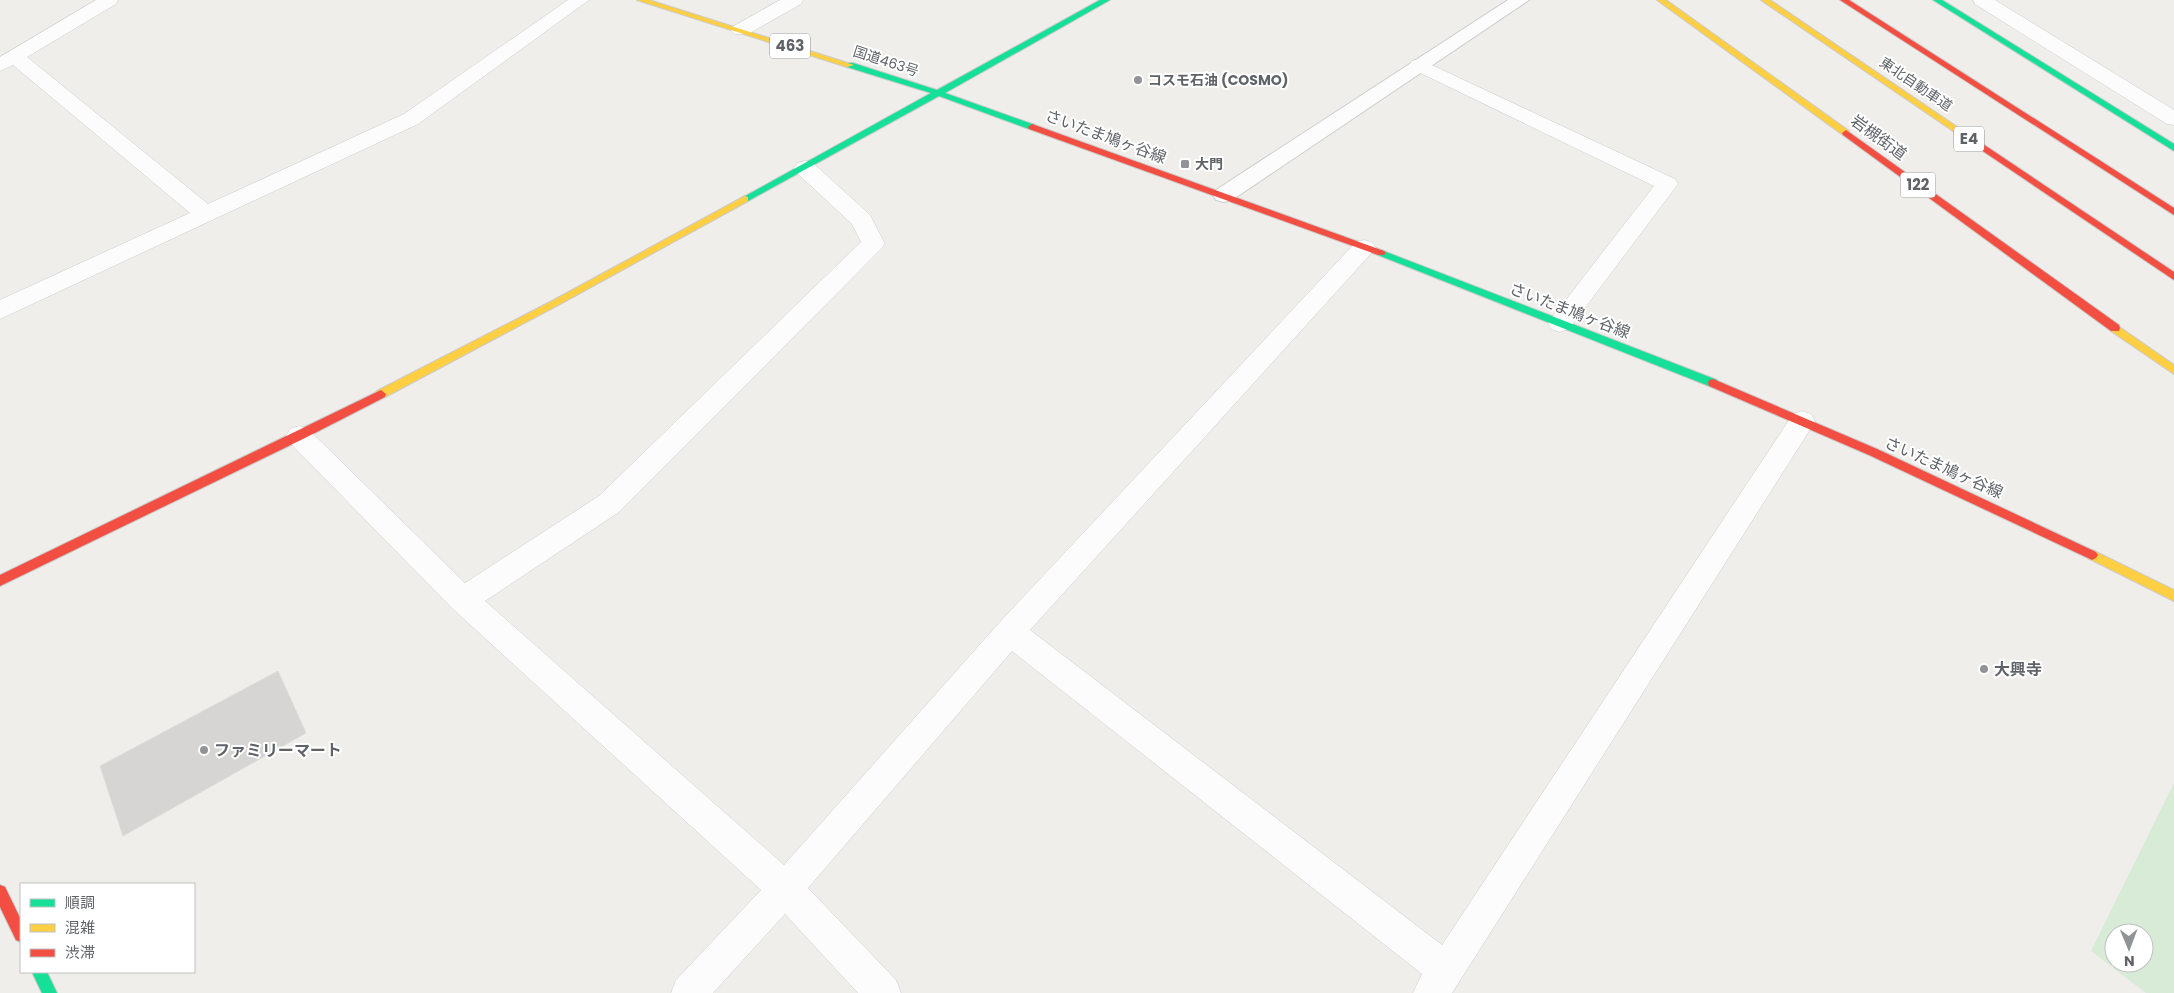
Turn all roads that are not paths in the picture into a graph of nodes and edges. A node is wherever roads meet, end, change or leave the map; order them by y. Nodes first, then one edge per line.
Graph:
1 (109, 0) edge
2 (580, 0) edge
3 (641, 0) edge
4 (794, 0) edge
5 (1106, 0) edge
6 (1520, 0) edge
7 (1661, 0) edge
8 (1765, 0) edge
9 (1844, 0) edge
10 (1937, 0) edge
11 (1982, 0) edge
12 (741, 30) junction
13 (7, 61) edge
14 (1419, 66) junction
15 (938, 93) junction
16 (2174, 119) edge
17 (2174, 148) edge
18 (805, 168) junction
19 (1224, 195) junction
20 (2174, 212) edge
21 (206, 214) junction
22 (1364, 248) junction
23 (2174, 277) edge
24 (0, 310) edge
25 (1560, 322) junction
26 (2174, 370) edge
27 (1802, 421) junction
28 (299, 436) junction
29 (0, 581) edge
30 (2174, 596) edge
31 (463, 600) junction
32 (1010, 632) junction
33 (785, 889) junction
34 (0, 892) edge
35 (20, 933) edge
36 (40, 973) edge
37 (1438, 982) edge
38 (50, 993) edge
39 (689, 993) edge
40 (883, 993) edge

1 - 13 street
2 - 21 street
3 - 12 main road, 国道463号 / 463
4 - 12 street
5 - 15 main road
6 - 14 lane
7 - 26 main road, 岩槻街道 / 122
8 - 23 main road, 東北自動車道 / E4
9 - 20 main road, 東北自動車道
10 - 17 main road
11 - 16 street
12 - 15 main road, 国道463号 / 463
13 - 21 street
14 - 19 lane
14 - 25 street
15 - 18 main road
15 - 19 main road, さいたま鳩ヶ谷線
18 - 28 main road
18 - 31 street
19 - 22 main road, さいたま鳩ヶ谷線
21 - 24 street
22 - 25 main road, さいたま鳩ヶ谷線
22 - 32 street
25 - 27 main road, さいたま鳩ヶ谷線
27 - 30 main road, さいたま鳩ヶ谷線
27 - 37 street
28 - 29 main road
28 - 31 street
31 - 33 street
32 - 33 street
32 - 37 street
33 - 39 street
33 - 40 street
34 - 35 main road
36 - 38 main road

